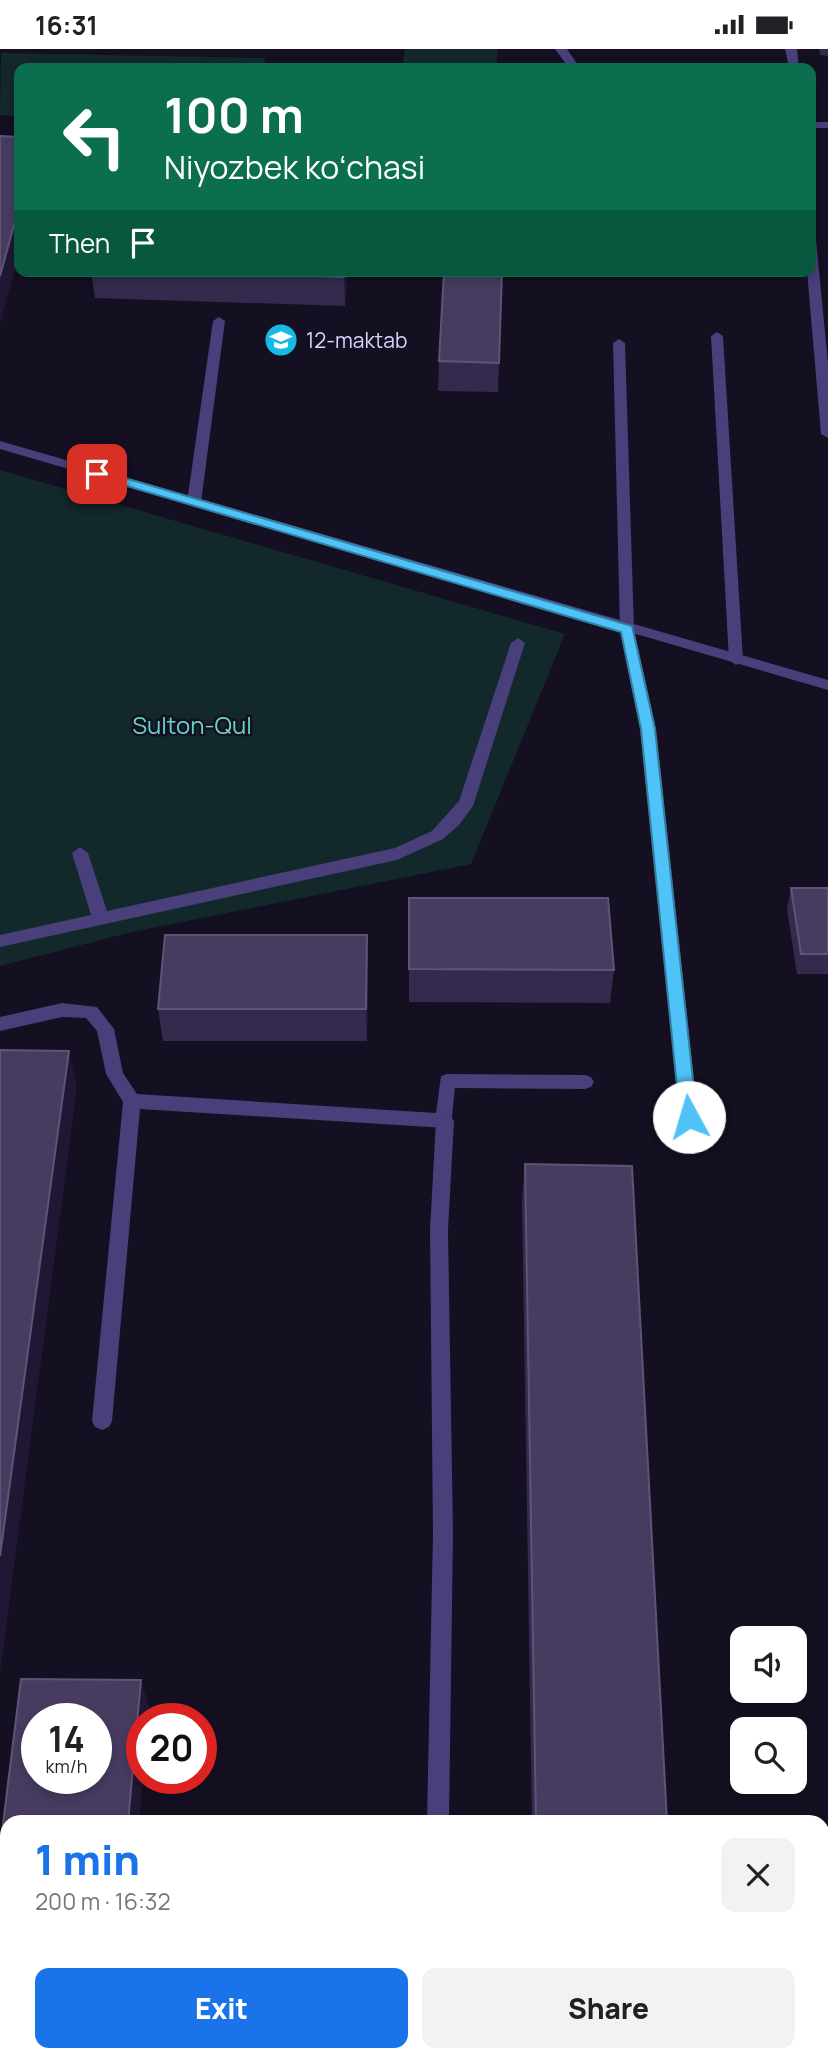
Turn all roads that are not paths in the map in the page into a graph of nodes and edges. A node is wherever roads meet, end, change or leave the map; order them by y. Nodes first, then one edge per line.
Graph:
1 (814, 277) edge
2 (219, 321) dead end
3 (717, 336) dead end
4 (619, 343) dead end
5 (825, 376) edge
6 (828, 433) edge
7 (0, 445) edge
8 (194, 502) junction
9 (627, 629) junction
10 (519, 643) dead end
11 (736, 660) junction
12 (828, 685) edge
13 (80, 853) dead end
14 (101, 919) junction
15 (0, 941) edge
16 (0, 1024) edge
17 (585, 1081) dead end
18 (132, 1101) junction
19 (689, 1117) dead end
20 (445, 1121) junction
21 (102, 1421) dead end
22 (438, 1815) edge

1 - 5 street
2 - 8 street
3 - 11 street
4 - 9 street
5 - 6 street
7 - 8 street
8 - 9 street
9 - 11 street
9 - 19 street
10 - 14 street
11 - 12 street
13 - 14 street
14 - 15 street
16 - 18 street
17 - 20 street
18 - 20 street
18 - 21 street
20 - 22 street

